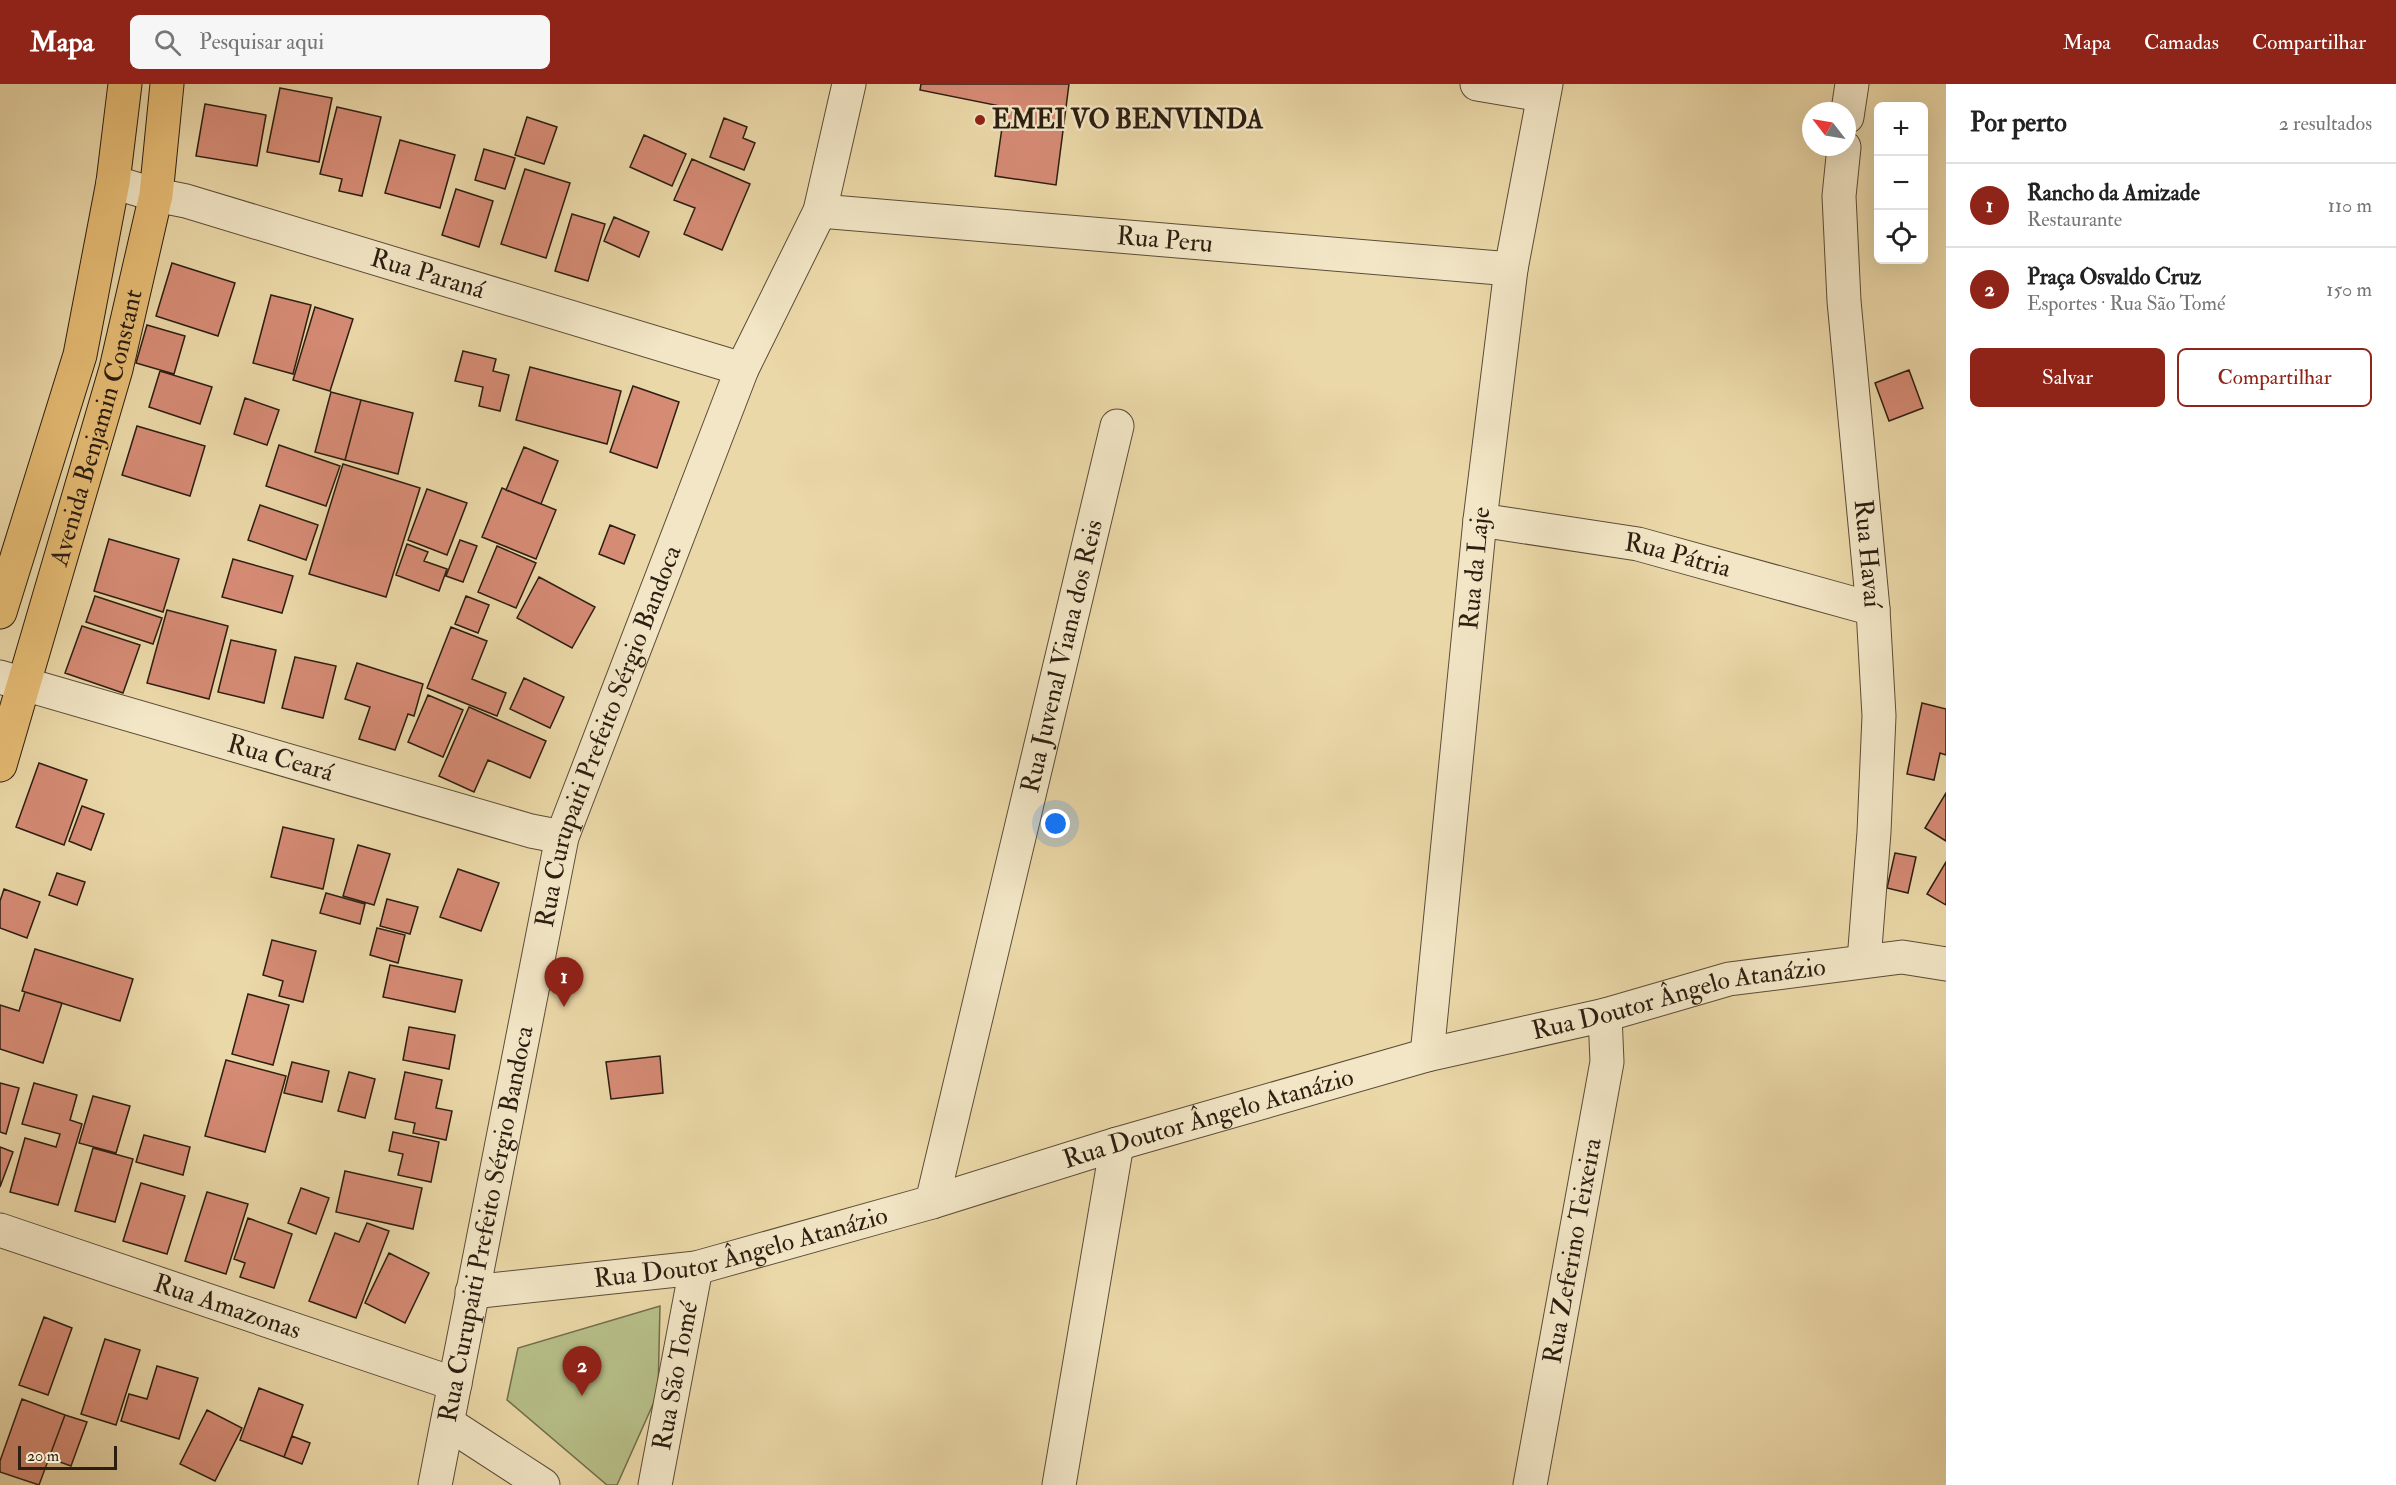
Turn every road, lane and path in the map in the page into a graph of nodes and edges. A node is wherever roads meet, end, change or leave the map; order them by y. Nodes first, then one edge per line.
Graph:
1 (125, 84) edge
2 (167, 84) edge
3 (849, 84) edge
4 (1476, 84) edge
5 (1852, 84) edge
6 (1545, 90) edge
7 (1849, 102) edge
8 (1843, 156) edge
9 (113, 182) junction
10 (156, 195) junction
11 (820, 211) junction
12 (1510, 269) junction
13 (742, 369) junction
14 (1117, 426) dead end
15 (1480, 520) junction
16 (1873, 609) junction
17 (0, 612) edge
18 (11, 682) edge
19 (0, 765) edge
20 (562, 837) junction
21 (1864, 961) junction
22 (1946, 963) edge
23 (1605, 1015) junction
24 (1427, 1055) junction
25 (1117, 1144) junction
26 (932, 1202) junction
27 (0, 1230) edge
28 (696, 1268) junction
29 (472, 1292) junction
30 (455, 1384) junction
31 (449, 1424) junction
32 (435, 1485) edge
33 (543, 1485) edge
34 (655, 1485) edge
35 (1059, 1485) edge
36 (1530, 1485) edge

1 - 9 main road, Avenida Benjamin Constant
2 - 10 main road, Avenida Benjamin Constant
3 - 11 street, Rua Curupaiti Prefeito Sérgio Bandoca
4 - 6 street
5 - 7 street
6 - 12 street, Rua da Laje
8 - 16 street, Rua Havaí
9 - 10 street, Rua Paraná
9 - 17 main road, Avenida Benjamin Constant
10 - 13 street, Rua Paraná
10 - 18 main road, Avenida Benjamin Constant
11 - 12 street, Rua Peru
11 - 13 street, Rua Curupaiti Prefeito Sérgio Bandoca
12 - 15 street, Rua da Laje
13 - 20 street, Rua Curupaiti Prefeito Sérgio Bandoca
14 - 26 street, Rua Juvenal Viana dos Reis
15 - 16 street, Rua Pátria
15 - 24 street, Rua da Laje
16 - 21 street, Rua Havaí
18 - 19 main road, Avenida Benjamin Constant
18 - 20 street, Rua Ceará
20 - 29 street, Rua Curupaiti Prefeito Sérgio Bandoca
21 - 22 street, Rua Doutor Ângelo Atanázio
21 - 23 street, Rua Doutor Ângelo Atanázio
23 - 24 street, Rua Doutor Ângelo Atanázio
23 - 36 street, Rua Zeferino Teixeira
24 - 25 street, Rua Doutor Ângelo Atanázio
25 - 26 street, Rua Doutor Ângelo Atanázio
25 - 35 street
26 - 28 street, Rua Doutor Ângelo Atanázio
27 - 30 street, Rua Amazonas
28 - 29 street, Rua Doutor Ângelo Atanázio
28 - 34 street, Rua São Tomé
29 - 30 street, Rua Curupaiti Prefeito Sérgio Bandoca
30 - 31 street, Rua Curupaiti Prefeito Sérgio Bandoca
31 - 32 street, Rua Curupaiti Prefeito Sérgio Bandoca
31 - 33 street

